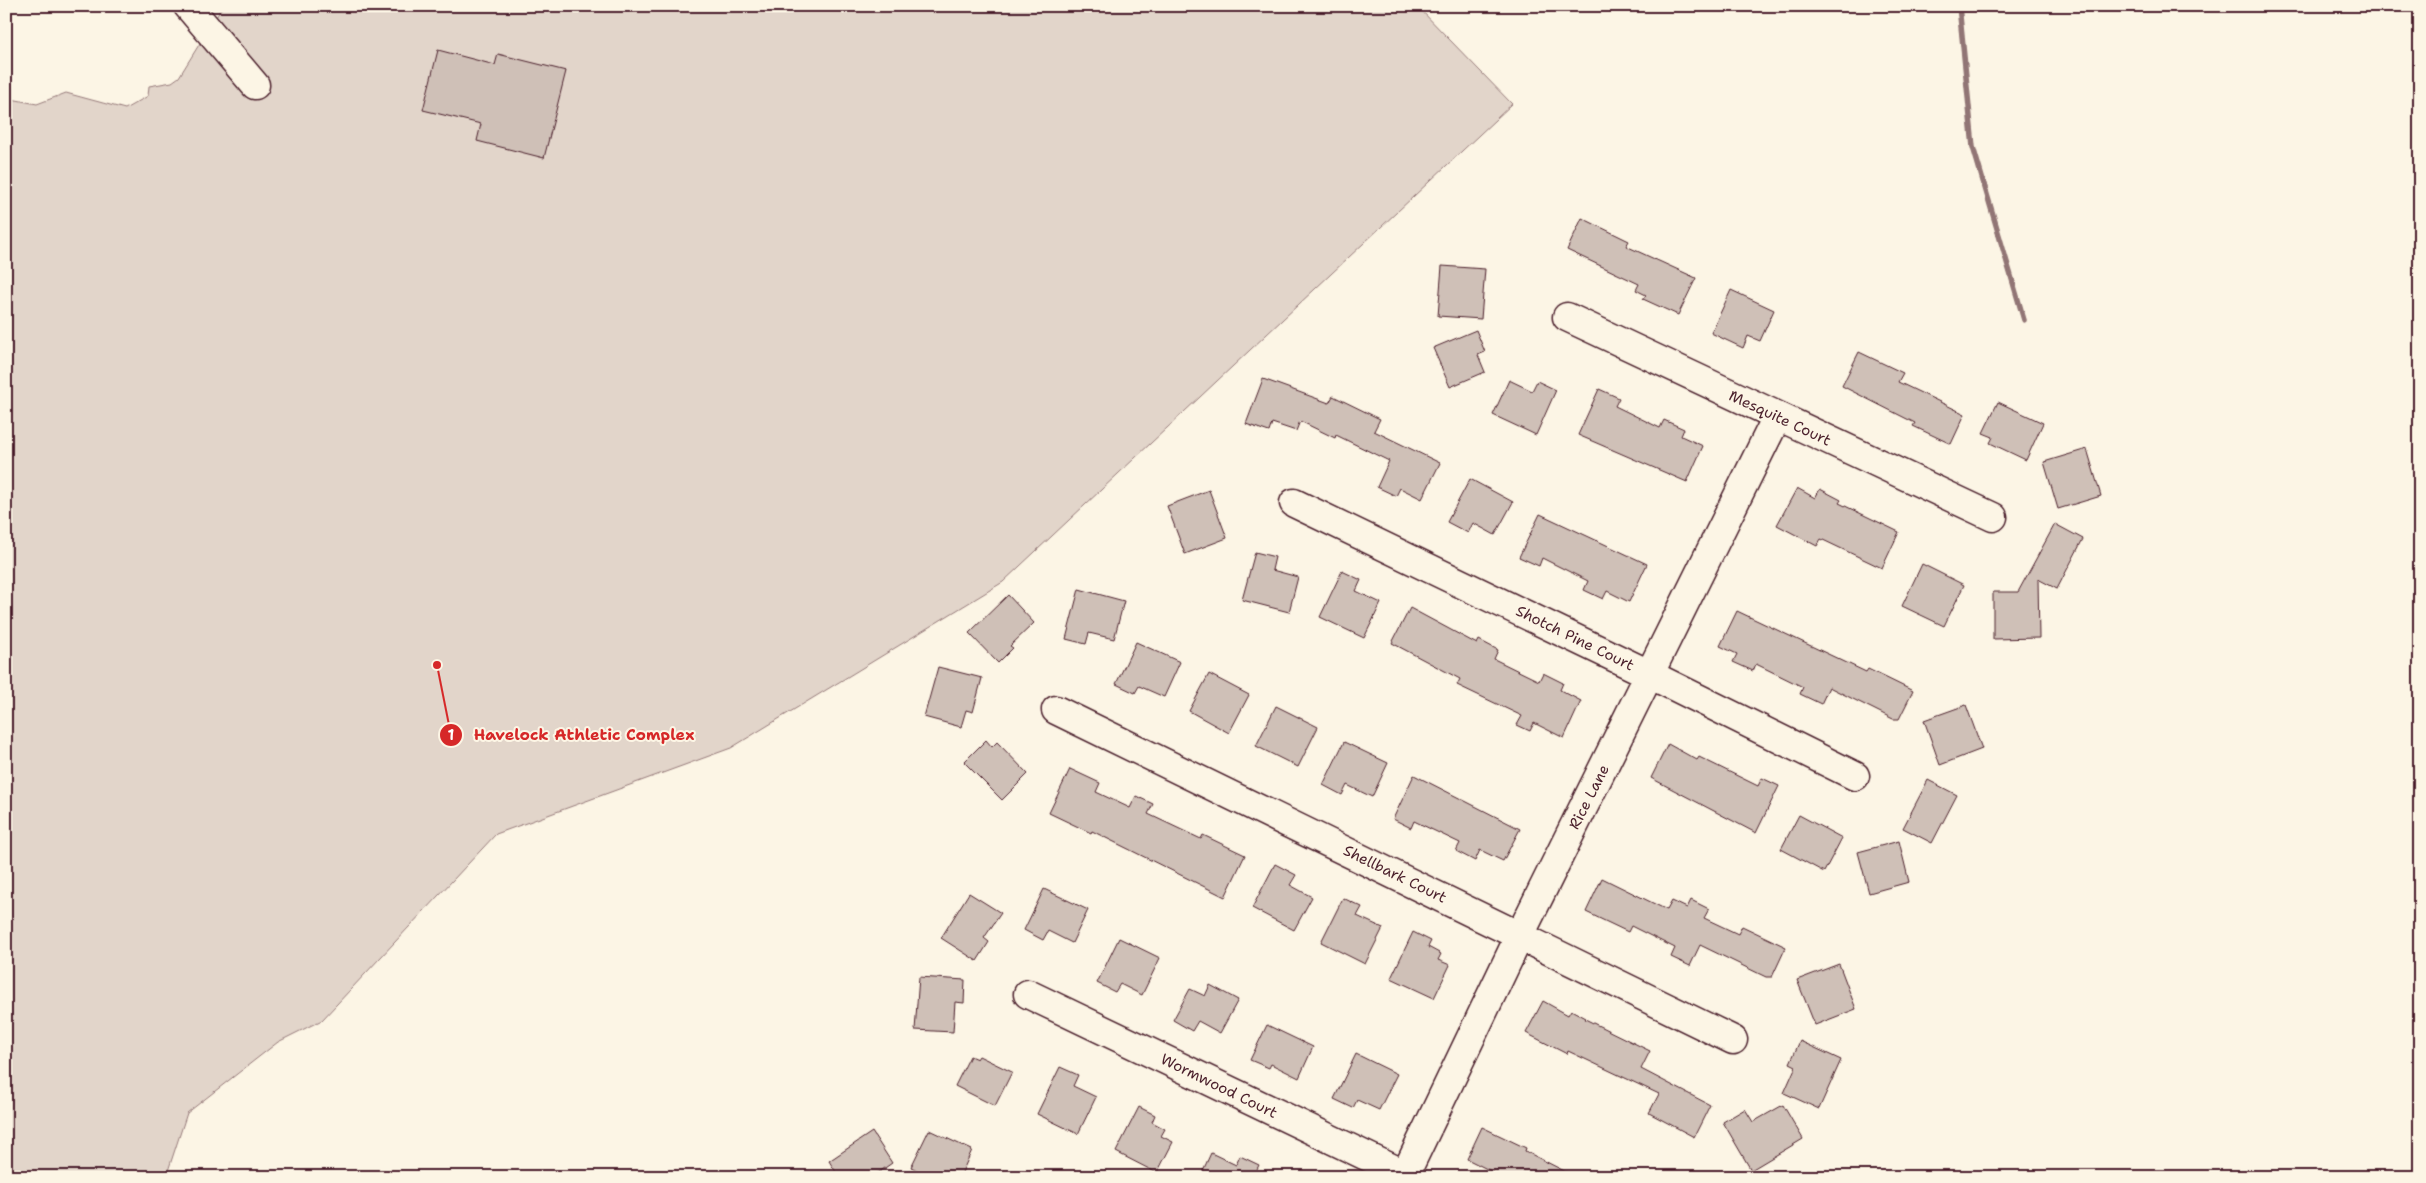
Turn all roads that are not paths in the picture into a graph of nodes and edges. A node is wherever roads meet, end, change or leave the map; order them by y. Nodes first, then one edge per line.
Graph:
1 (188, 6) edge
2 (255, 85) dead end
3 (1568, 317) dead end
4 (1777, 418) junction
5 (1294, 502) dead end
6 (1993, 518) dead end
7 (1651, 675) junction
8 (1056, 710) dead end
9 (1855, 776) dead end
10 (1520, 935) junction
11 (1028, 994) dead end
12 (1733, 1040) dead end
13 (1406, 1176) edge

1 - 2 street
3 - 4 street, Mesquite Court
4 - 6 street, Mesquite Court
4 - 7 street, Rice Lane
5 - 7 street, Shotch Pine Court
7 - 9 street, Shotch Pine Court
7 - 10 street, Rice Lane
8 - 10 street, Shellbark Court
10 - 12 street, Shellbark Court
10 - 13 street, Rice Lane
11 - 13 street, Wormwood Court

